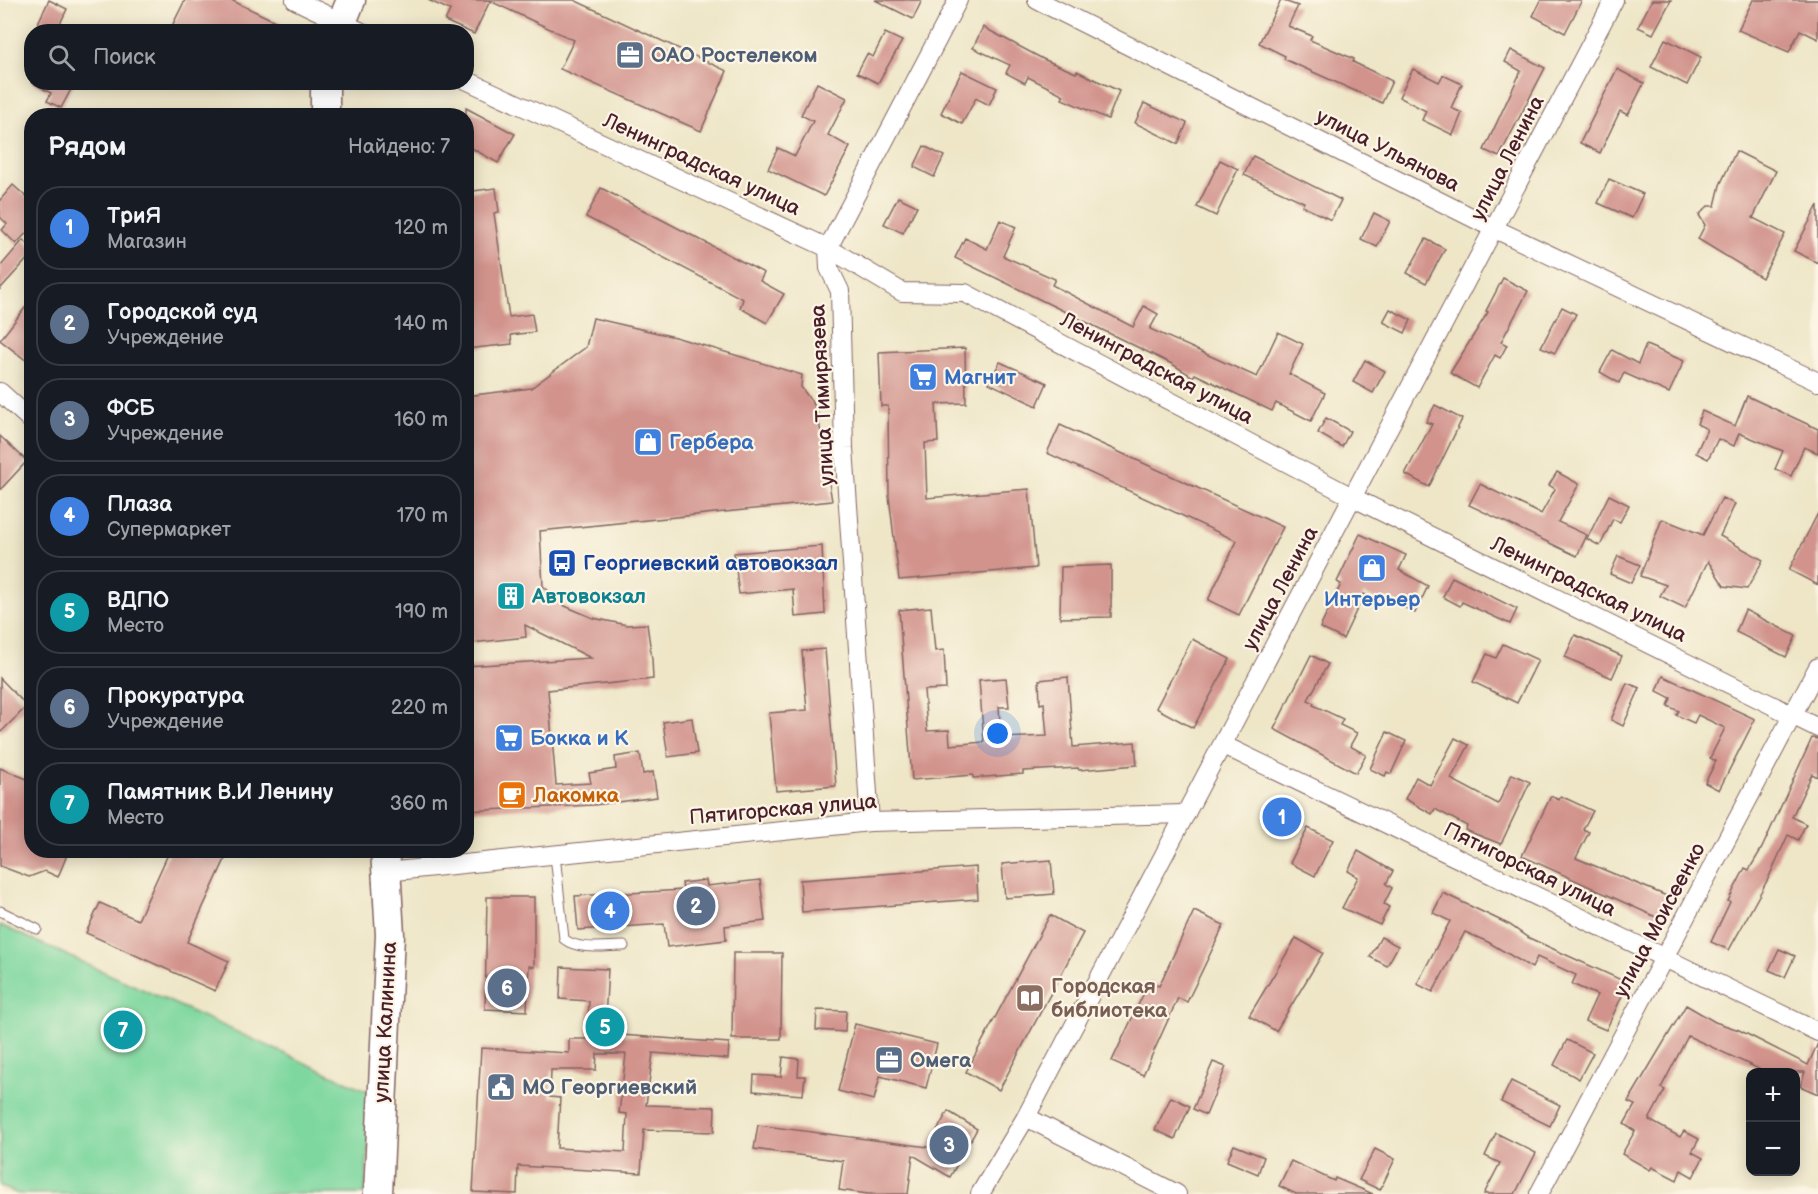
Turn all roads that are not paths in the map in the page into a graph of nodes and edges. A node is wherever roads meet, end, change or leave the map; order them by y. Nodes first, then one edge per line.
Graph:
1 (295, 0) edge
2 (958, 0) edge
3 (1037, 0) edge
4 (1614, 0) edge
5 (348, 21) edge
6 (474, 84) edge
7 (325, 90) edge
8 (325, 108) edge
9 (1495, 229) junction
10 (828, 248) junction
11 (1818, 382) edge
12 (0, 392) edge
13 (24, 414) edge
14 (1354, 498) junction
15 (1818, 667) edge
16 (1794, 716) junction
17 (1818, 728) edge
18 (1223, 744) junction
19 (1186, 814) junction
20 (870, 822) junction
21 (555, 855) junction
22 (470, 858) edge
23 (474, 858) edge
24 (385, 861) edge
25 (0, 911) edge
26 (37, 929) dead end
27 (624, 946) dead end
28 (1663, 958) junction
29 (1818, 1032) edge
30 (1026, 1117) junction
31 (378, 1194) edge
32 (981, 1194) edge
33 (1177, 1194) edge
34 (1539, 1194) edge

1 - 5 street
2 - 10 street
3 - 9 street, улица Ульянова
4 - 9 street, улица Ленина
6 - 10 street, Ленинградская улица
7 - 8 main road
9 - 11 street, улица Ульянова
9 - 14 street, улица Ленина
10 - 14 street, Ленинградская улица
10 - 20 street, улица Тимирязева
12 - 13 street
14 - 16 street, Ленинградская улица
14 - 18 street, улица Ленина
15 - 16 street, улица Моисеенко
16 - 17 street, Ленинградская улица
16 - 28 street, улица Моисеенко
18 - 19 street, улица Ленина
18 - 28 street, Пятигорская улица
19 - 20 street, Пятигорская улица
19 - 30 street, улица Ленина
20 - 21 street, Пятигорская улица
21 - 23 street, Пятигорская улица
21 - 27 lane
22 - 24 street, Пятигорская улица
24 - 31 main road, улица Калинина
25 - 26 lane
28 - 29 street, Пятигорская улица
28 - 34 street, улица Моисеенко
30 - 32 street, улица Ленина
30 - 33 street

